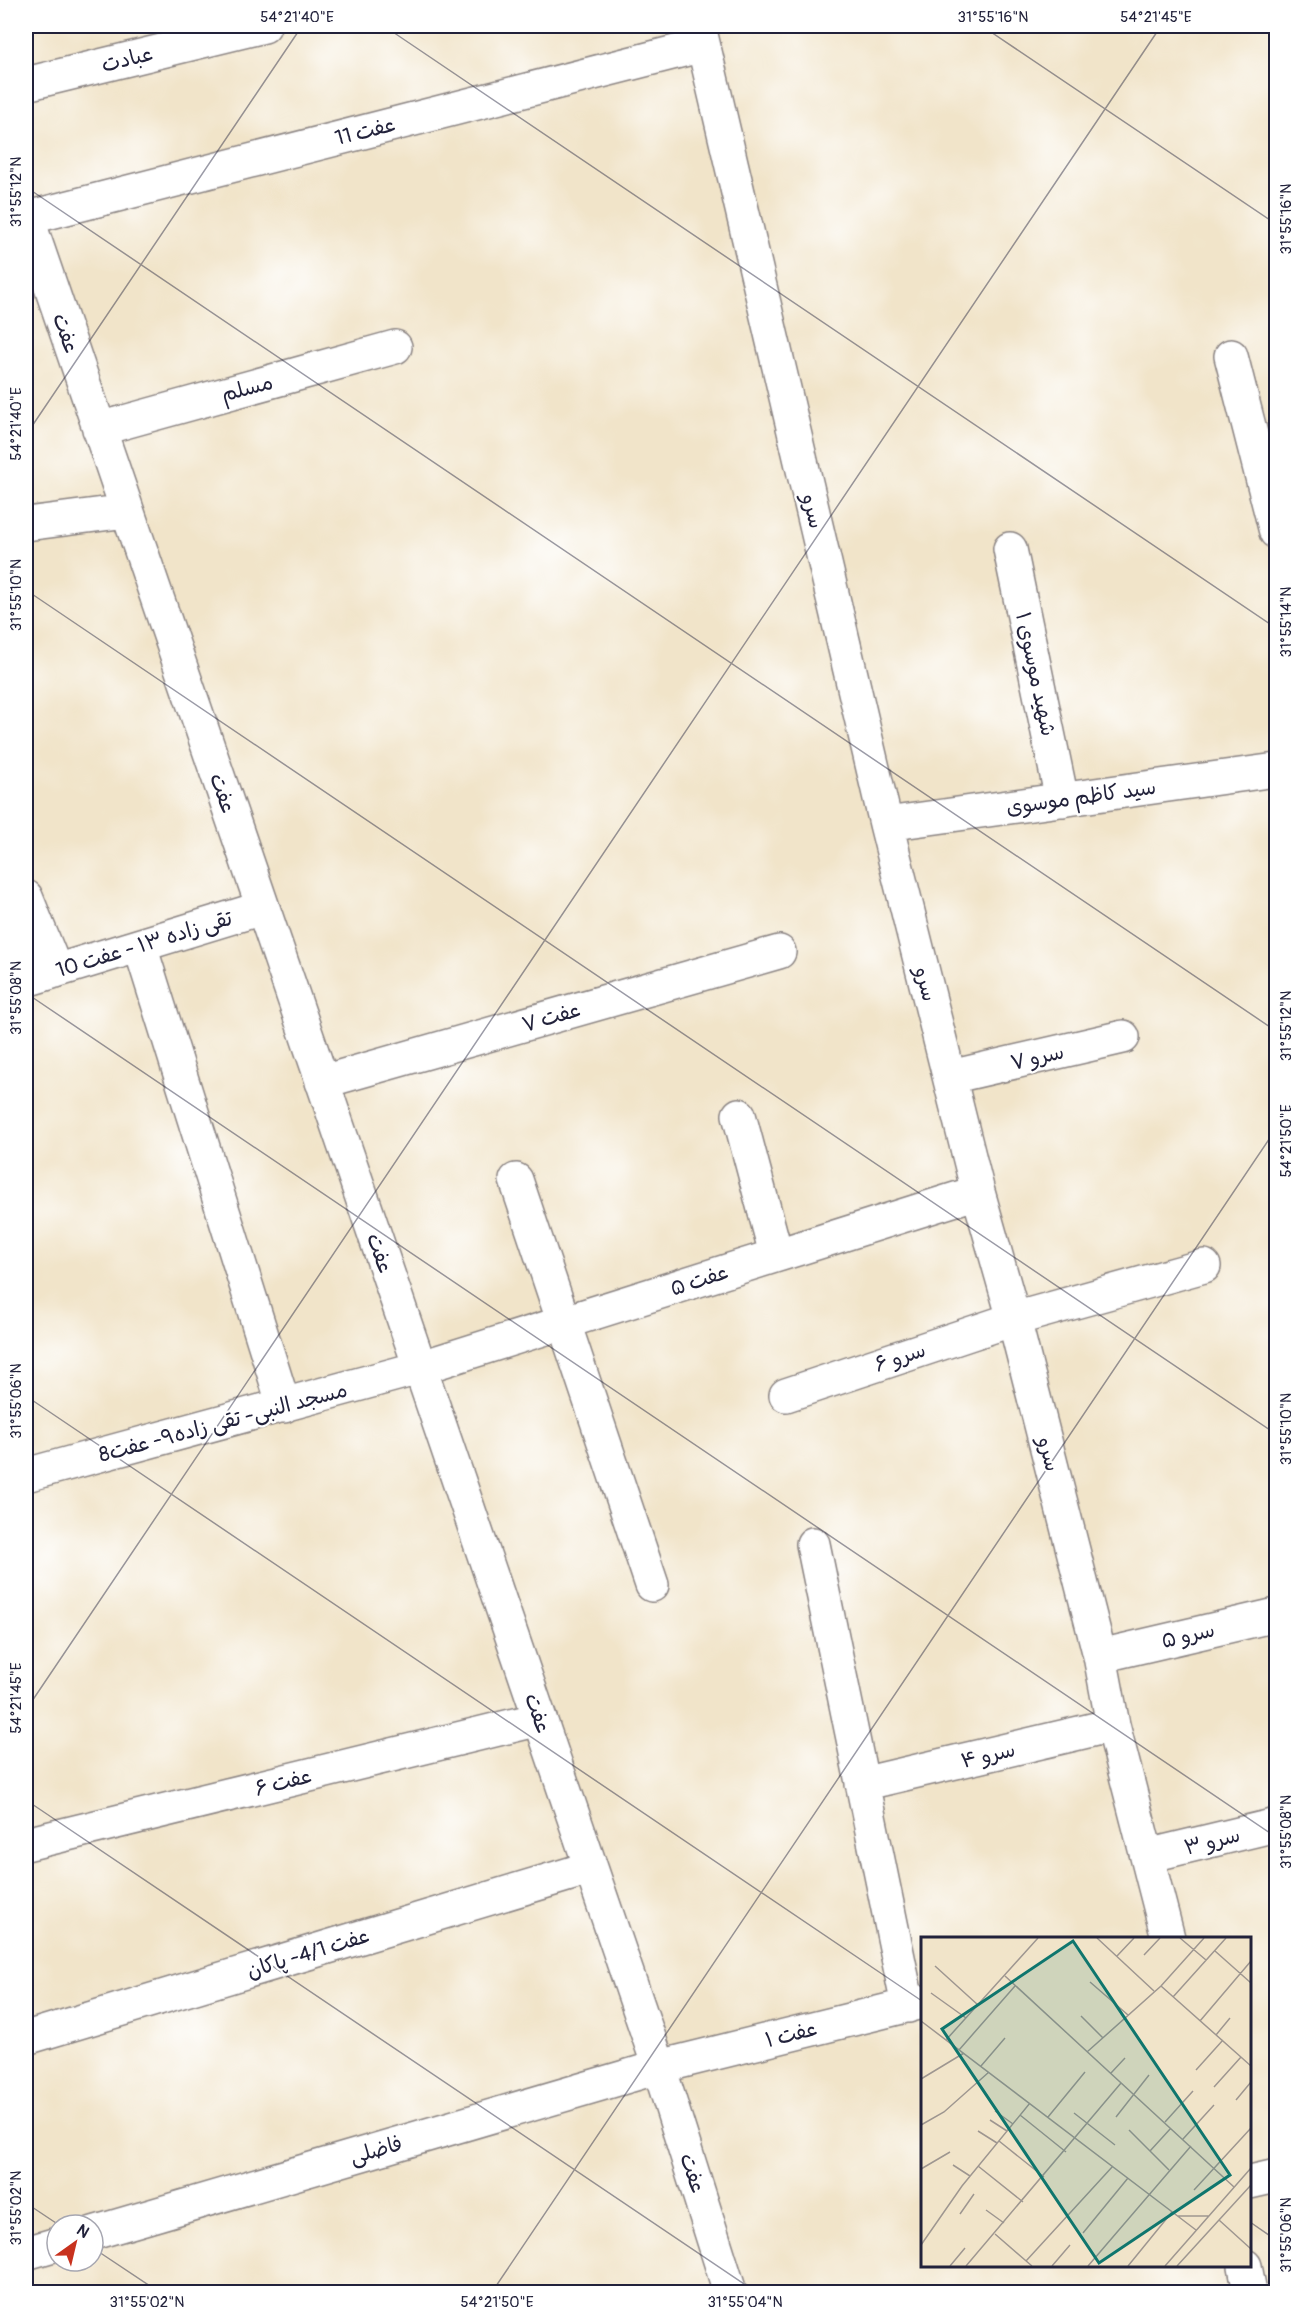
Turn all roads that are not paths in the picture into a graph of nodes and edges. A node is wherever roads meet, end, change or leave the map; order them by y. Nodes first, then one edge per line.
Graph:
1 (264, 26) edge
2 (220, 31) edge
3 (701, 35) edge
4 (26, 84) edge
5 (26, 216) edge
6 (34, 267) edge
7 (395, 347) dead end
8 (1231, 356) dead end
9 (99, 429) junction
10 (127, 511) junction
11 (26, 524) edge
12 (1276, 532) edge
13 (1010, 549) dead end
14 (1276, 770) edge
15 (1062, 800) junction
16 (886, 824) junction
17 (26, 897) edge
18 (262, 908) junction
19 (140, 946) junction
20 (779, 952) dead end
21 (40, 976) edge
22 (1124, 1037) dead end
23 (950, 1077) junction
24 (322, 1082) junction
25 (739, 1115) dead end
26 (516, 1180) dead end
27 (978, 1192) junction
28 (776, 1254) junction
29 (1204, 1266) dead end
30 (1014, 1319) junction
31 (566, 1323) junction
32 (420, 1368) junction
33 (786, 1395) dead end
34 (284, 1406) junction
35 (26, 1475) edge
36 (813, 1545) dead end
37 (652, 1585) dead end
38 (1276, 1615) edge
39 (1100, 1656) junction
40 (540, 1719) junction
41 (1113, 1725) junction
42 (862, 1785) junction
43 (1276, 1825) edge
44 (26, 1844) edge
45 (1147, 1856) junction
46 (590, 1868) junction
47 (1168, 1937) edge
48 (915, 2004) edge
49 (26, 2038) edge
50 (659, 2067) junction
51 (1276, 2176) edge
52 (1251, 2182) edge
53 (105, 2229) edge
54 (45, 2247) edge
55 (26, 2253) edge
56 (1245, 2267) edge
57 (730, 2292) edge
58 (1250, 2292) edge

1 - 2 street, عبادت
2 - 4 street, عبادت
3 - 5 street, عفت 11
3 - 16 street, سرو
5 - 6 street, عفت
6 - 9 street, عفت
7 - 9 street, مسلم
8 - 12 street
9 - 10 street, عفت
10 - 11 street
10 - 18 street, عفت
13 - 15 street, شهید موسوی ۱
14 - 15 street, سید کاظم موسوی
15 - 16 street, سید کاظم موسوی
16 - 23 street, سرو
17 - 21 street
18 - 19 street, تقی زاده ۱۳ - عفت 10
18 - 24 street, عفت
19 - 21 street, تقی زاده ۱۳ - عفت 10
19 - 34 street
20 - 24 street, عفت ۷
22 - 23 street, سرو ۷
23 - 27 street, سرو
24 - 32 street, عفت
25 - 28 street
26 - 31 street
27 - 28 street, عفت ۵
27 - 30 street, سرو
28 - 31 street, عفت ۵
29 - 30 street, سرو ۶
30 - 33 street, سرو ۶
30 - 39 street, سرو
31 - 32 street, عفت ۵
31 - 37 street
32 - 34 street, مسجد النبی- تقی زاده۹- عفت8
32 - 40 street, عفت
34 - 35 street, مسجد النبی- تقی زاده۹- عفت8
36 - 42 street
38 - 39 street, سرو ۵
39 - 41 street, سرو
40 - 44 street, عفت ۶
40 - 46 street, عفت
41 - 42 street, سرو ۴
41 - 45 street, سرو
42 - 48 street
43 - 45 street, سرو ۳
45 - 47 street, سرو
46 - 49 street, عفت 4/1- پاکان
46 - 50 street, عفت
48 - 50 street, عفت ۱
50 - 53 street, فاضلی
50 - 57 street, عفت
51 - 52 street
54 - 55 street
56 - 58 street

